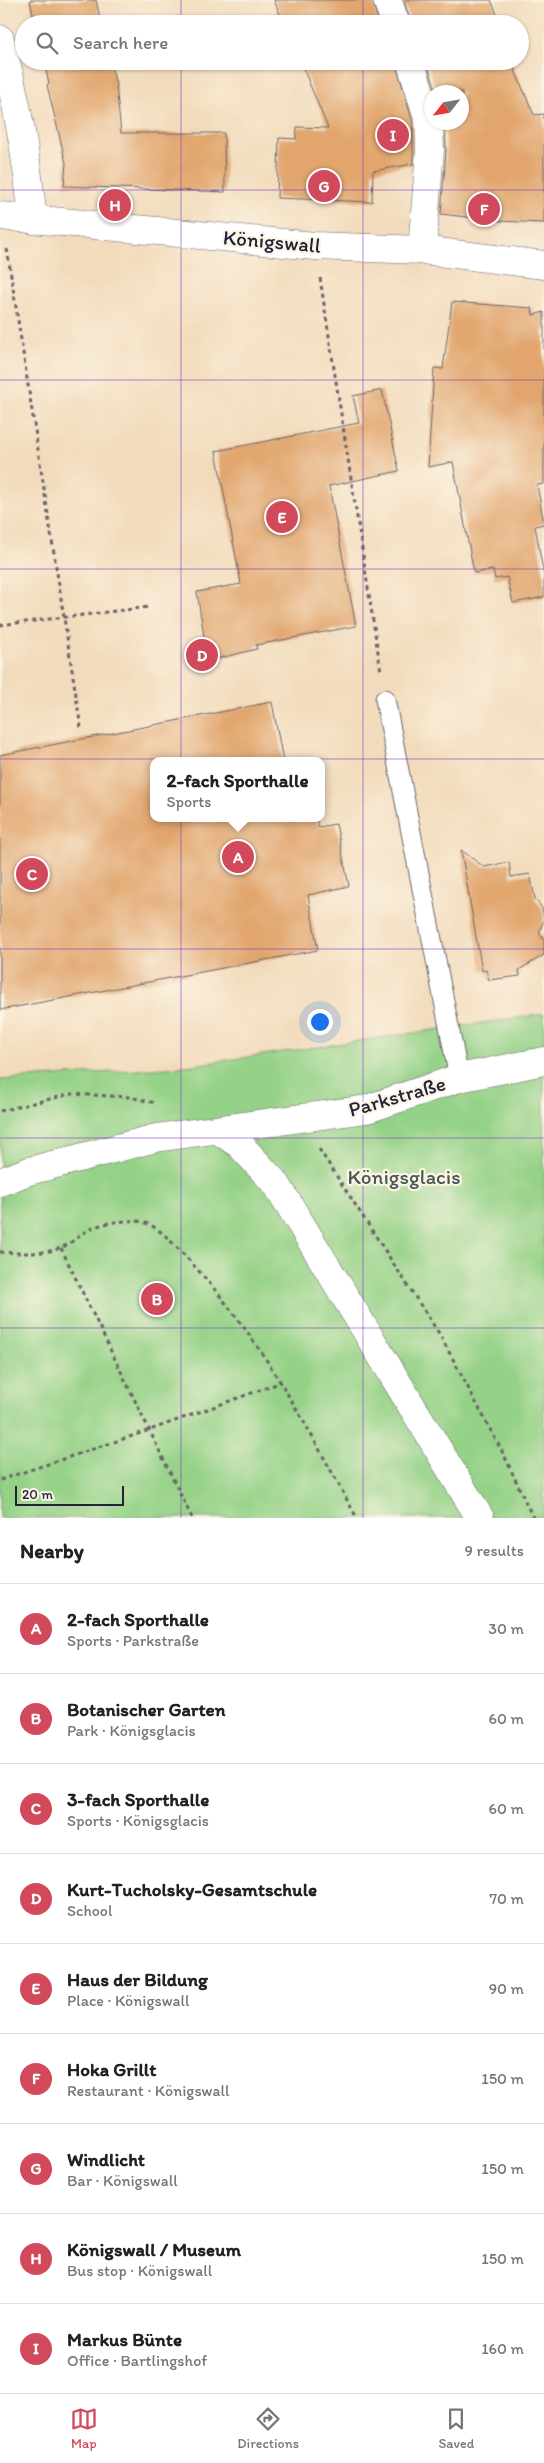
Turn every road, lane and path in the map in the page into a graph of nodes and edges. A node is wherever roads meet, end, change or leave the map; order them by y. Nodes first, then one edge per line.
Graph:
1 (387, 0) edge
2 (393, 15) edge
3 (0, 39) edge
4 (413, 70) edge
5 (1, 216) edge
6 (33, 220) junction
7 (315, 246) junction
8 (422, 250) junction
9 (544, 264) edge
10 (149, 607) dead end
11 (62, 617) junction
12 (0, 625) edge
13 (385, 699) joint
14 (81, 728) dead end
15 (544, 1061) edge
16 (459, 1078) junction
17 (218, 1130) junction
18 (317, 1146) dead end
19 (0, 1182) edge
20 (62, 1248) junction
21 (0, 1252) edge
22 (282, 1382) junction
23 (150, 1430) junction
24 (0, 1480) edge
25 (192, 1518) edge
26 (357, 1518) edge
27 (480, 1518) edge
28 (533, 1518) edge

1 - 2 street
3 - 6 street
4 - 8 street
5 - 6 street, Königswall
5 - 11 path
6 - 7 street, Königswall
7 - 8 street, Königswall
7 - 13 path
8 - 9 street, Königswall
10 - 11 path
11 - 12 path
11 - 14 path
13 - 16 lane
15 - 16 street, Parkstraße
16 - 17 street, Parkstraße
17 - 19 street
17 - 27 street
18 - 28 path
20 - 21 path
20 - 22 path
20 - 23 path
22 - 23 path
22 - 26 path
23 - 24 path
23 - 25 path

